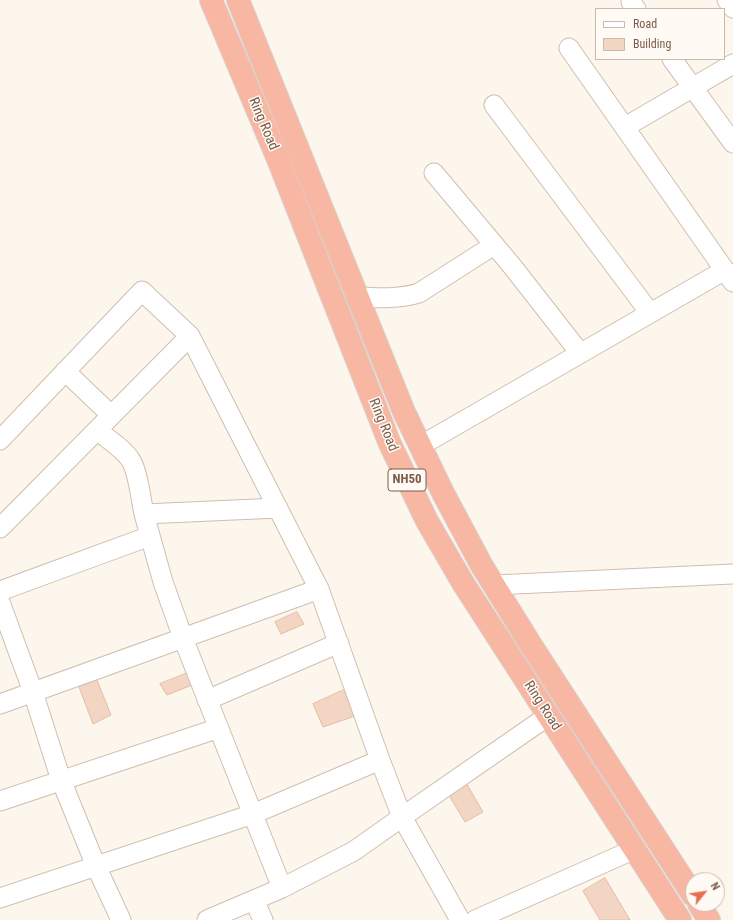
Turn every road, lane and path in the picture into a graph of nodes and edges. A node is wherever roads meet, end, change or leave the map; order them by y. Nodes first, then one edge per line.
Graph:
1 (211, 0) edge
2 (238, 0) edge
3 (727, 0) edge
4 (733, 8) edge
5 (569, 48) dead end
6 (673, 60) edge
7 (733, 64) edge
8 (693, 88) junction
9 (494, 106) dead end
10 (625, 127) junction
11 (733, 143) edge
12 (434, 173) dead end
13 (494, 245) junction
14 (729, 276) edge
15 (359, 297) junction
16 (650, 313) junction
17 (190, 336) junction
18 (580, 354) junction
19 (65, 371) junction
20 (111, 415) junction
21 (97, 430) junction
22 (0, 440) edge
23 (420, 446) junction
24 (278, 508) junction
25 (144, 514) junction
26 (0, 528) edge
27 (150, 536) junction
28 (733, 574) edge
29 (494, 585) junction
30 (320, 589) junction
31 (0, 591) edge
32 (0, 602) edge
33 (3, 621) edge
34 (183, 638) junction
35 (338, 643) junction
36 (33, 692) junction
37 (207, 700) junction
38 (0, 704) edge
39 (548, 716) junction
40 (219, 728) junction
41 (380, 760) junction
42 (61, 780) junction
43 (0, 801) edge
44 (253, 814) junction
45 (402, 816) junction
46 (635, 849) junction
47 (96, 866) junction
48 (685, 883) edge
49 (282, 888) junction
50 (0, 898) edge
51 (254, 900) junction
52 (121, 920) edge
53 (207, 920) edge
54 (263, 920) edge
55 (460, 920) edge
56 (475, 920) edge
57 (680, 920) edge

1 - 39 highway, Ring Road / NH50
2 - 15 highway, Ring Road / NH50
3 - 4 street
5 - 10 street
6 - 8 street
7 - 8 street
8 - 10 street
8 - 11 street
9 - 16 street
10 - 14 street
12 - 13 street
13 - 15 street
13 - 18 street
14 - 16 street
15 - 23 highway, Ring Road / NH50
16 - 18 street
17 - 19 street
17 - 20 street
17 - 24 street
18 - 23 street
19 - 20 street
19 - 22 street
20 - 21 street
21 - 25 street
21 - 26 street
23 - 29 highway, Ring Road / NH50
24 - 25 street
24 - 30 street
25 - 27 street
27 - 31 street
27 - 34 street
28 - 29 street
29 - 48 highway, Ring Road / NH50
30 - 34 street
30 - 35 street
32 - 33 street
33 - 36 street
34 - 36 street
34 - 37 street
35 - 37 street
35 - 41 street
36 - 38 street
36 - 42 street
37 - 40 street
39 - 45 street
39 - 46 highway, Ring Road / NH50
40 - 42 street
40 - 44 street
41 - 44 street
41 - 45 street
42 - 43 street
42 - 47 street
44 - 47 street
44 - 49 street
45 - 49 street
45 - 55 street
46 - 56 street
46 - 57 highway, Ring Road / NH50
47 - 50 street
47 - 52 street
49 - 51 street
51 - 53 street
51 - 54 street

